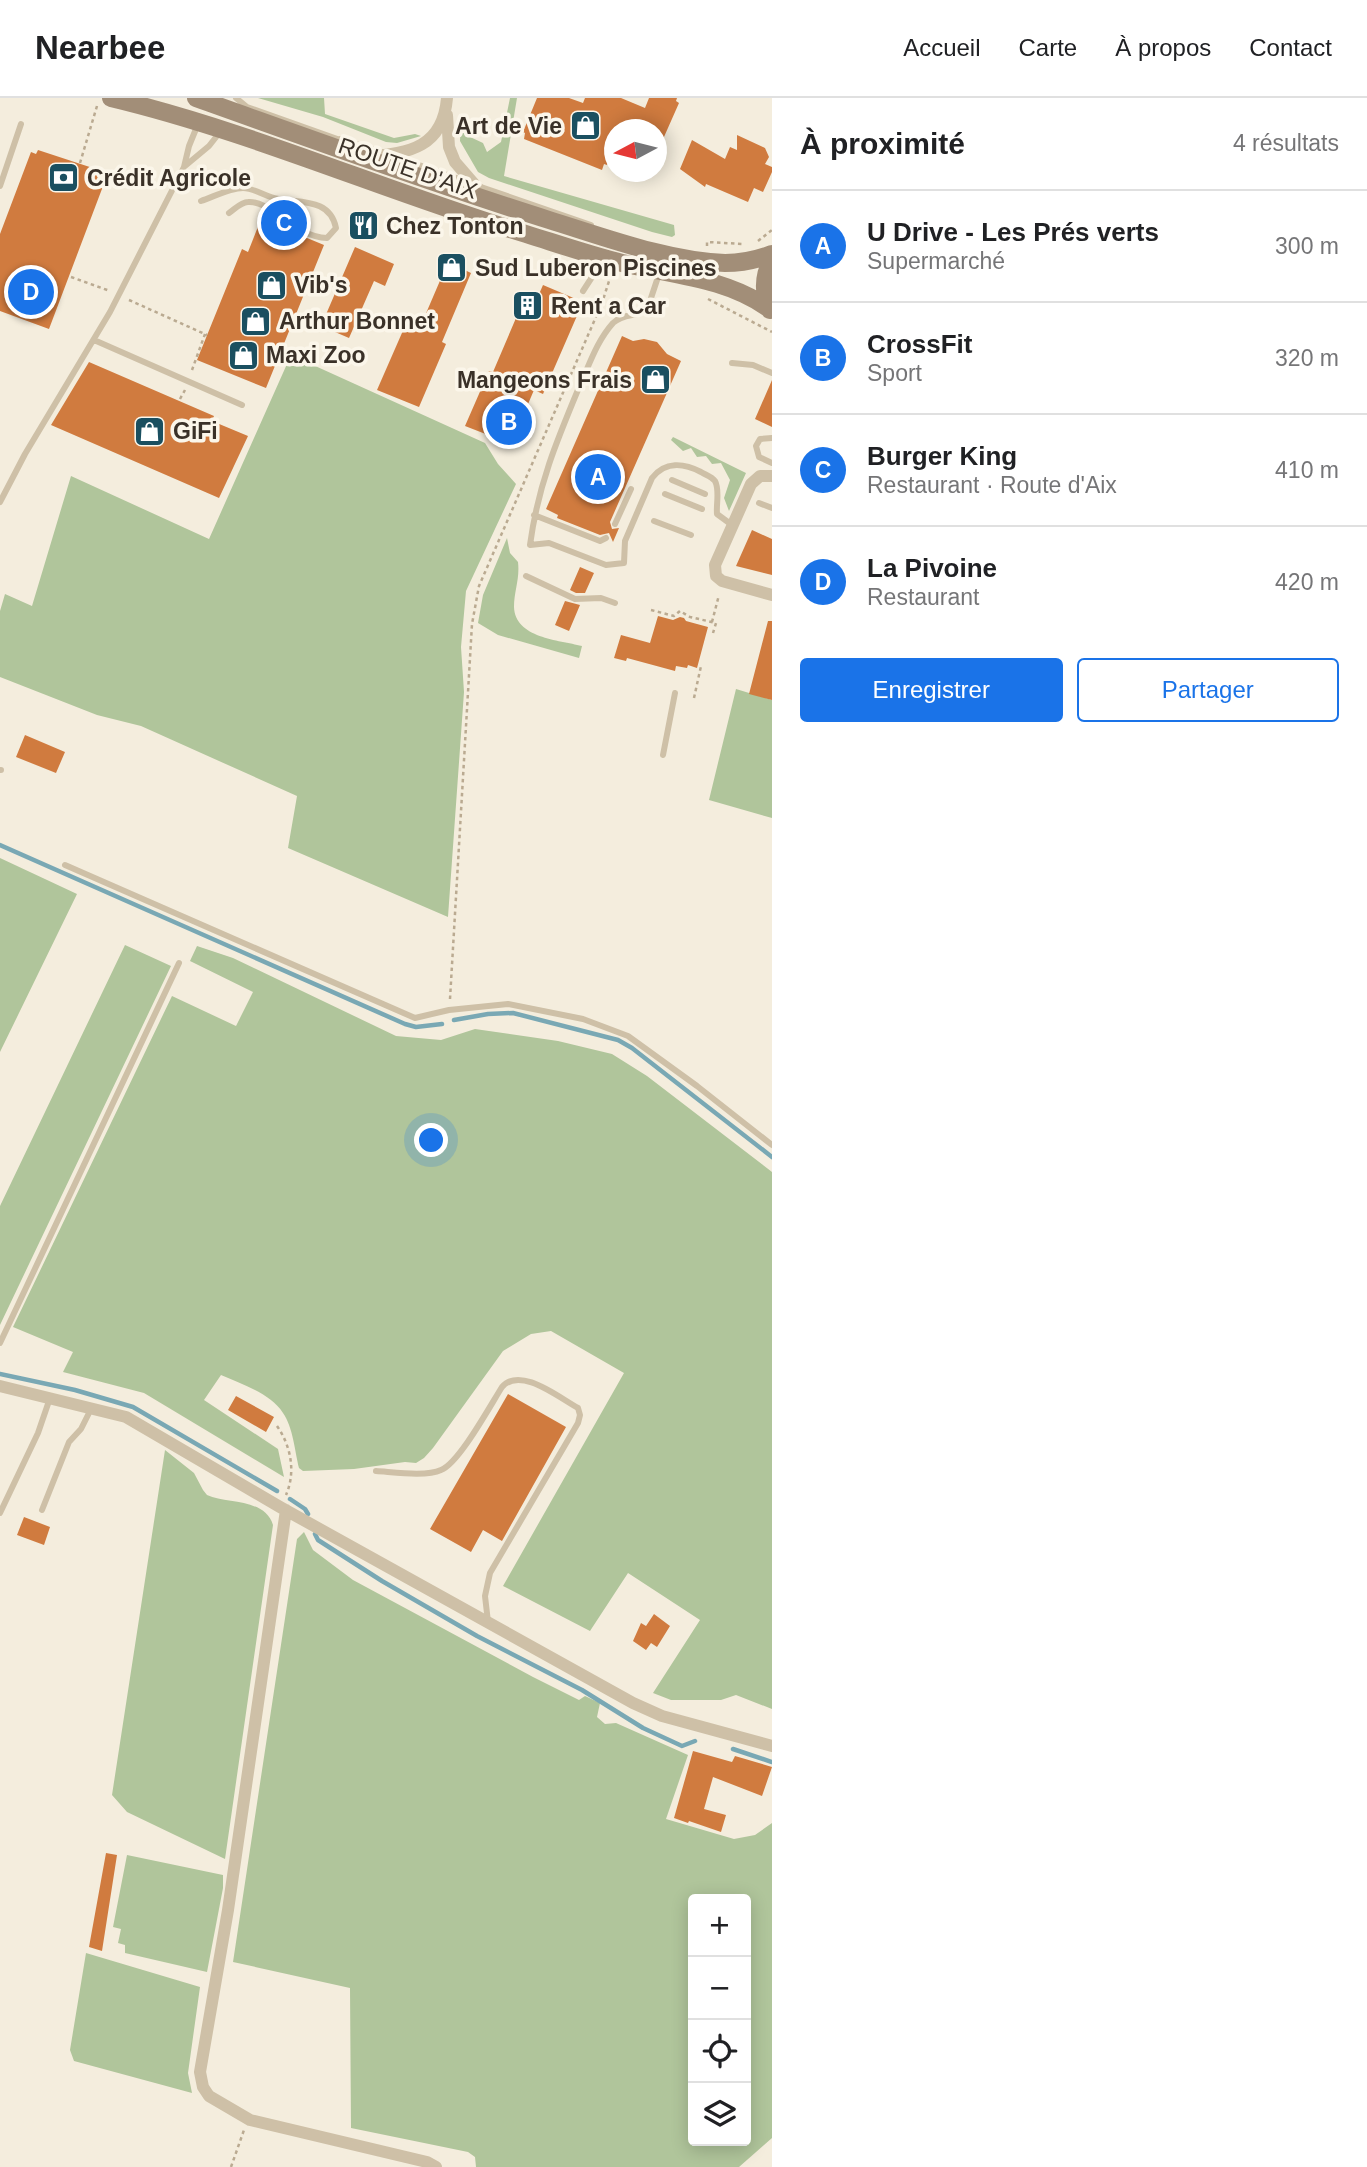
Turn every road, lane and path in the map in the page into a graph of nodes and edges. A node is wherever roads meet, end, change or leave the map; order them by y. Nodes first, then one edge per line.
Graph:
1 (99, 98) edge
2 (111, 98) edge
3 (196, 98) edge
4 (236, 98) edge
5 (447, 103) edge
6 (199, 122) junction
7 (22, 124) dead end
8 (221, 130) junction
9 (340, 139) junction
10 (391, 155) junction
11 (364, 158) junction
12 (80, 163) dead end
13 (184, 167) junction
14 (473, 184) junction
15 (0, 186) edge
16 (487, 200) junction
17 (201, 201) dead end
18 (229, 213) dead end
19 (637, 246) junction
20 (772, 254) edge
21 (610, 260) junction
22 (772, 260) edge
23 (660, 272) junction
24 (71, 276) dead end
25 (583, 290) dead end
26 (120, 294) junction
27 (707, 299) dead end
28 (770, 310) edge
29 (772, 332) edge
30 (94, 340) junction
31 (732, 363) dead end
32 (772, 373) edge
33 (189, 380) junction
34 (180, 399) dead end
35 (242, 405) dead end
36 (772, 438) edge
37 (772, 463) edge
38 (772, 476) edge
39 (672, 480) dead end
40 (631, 489) dead end
41 (665, 494) dead end
42 (705, 494) dead end
43 (0, 502) edge
44 (759, 503) dead end
45 (772, 508) edge
46 (702, 509) dead end
47 (534, 515) junction
48 (654, 521) dead end
49 (615, 524) dead end
50 (733, 525) junction
51 (691, 535) dead end
52 (606, 538) dead end
53 (526, 576) dead end
54 (722, 581) junction
55 (772, 595) edge
56 (615, 603) dead end
57 (651, 610) dead end
58 (712, 622) junction
59 (713, 633) dead end
60 (701, 666) dead end
61 (675, 693) dead end
62 (694, 698) dead end
63 (663, 755) dead end
64 (65, 865) dead end
65 (179, 963) dead end
66 (449, 1010) junction
67 (772, 1145) edge
68 (0, 1343) edge
69 (0, 1386) edge
70 (51, 1397) junction
71 (92, 1407) junction
72 (276, 1426) dead end
73 (376, 1471) dead end
74 (283, 1508) junction
75 (42, 1510) dead end
76 (0, 1513) edge
77 (488, 1624) junction
78 (772, 1746) edge
79 (243, 2116) junction
80 (231, 2167) edge
81 (436, 2167) edge

1 - 12 path
2 - 6 main road, ROUTE D'AIX
3 - 11 main road, ROUTE D'AIX
4 - 9 lane
5 - 10 street
5 - 14 street
6 - 8 main road, ROUTE D'AIX
6 - 13 lane
7 - 15 lane
8 - 13 lane
8 - 21 main road, ROUTE D'AIX
9 - 10 lane
9 - 11 lane
10 - 11 street
10 - 14 lane
11 - 16 main road, ROUTE D'AIX
13 - 26 lane
14 - 16 street
14 - 19 lane
16 - 19 main road, ROUTE D'AIX
17 - 18 lane
19 - 20 main road, ROUTE D'AIX
21 - 23 main road, ROUTE D'AIX
21 - 25 lane
21 - 66 path
22 - 28 main road
23 - 28 main road, ROUTE D'AIX
23 - 47 lane
24 - 26 path
26 - 30 lane
26 - 33 path
27 - 29 path
30 - 33 lane
30 - 43 lane
31 - 32 lane
33 - 34 path
33 - 35 lane
36 - 37 lane
38 - 50 street
39 - 42 lane
40 - 49 lane
41 - 46 lane
44 - 45 lane
47 - 50 lane
47 - 52 lane
48 - 51 lane
50 - 54 street
53 - 56 lane
54 - 55 street
54 - 58 path
57 - 58 path
58 - 59 path
60 - 62 path
61 - 63 lane
64 - 66 lane
65 - 68 lane
66 - 67 lane
69 - 70 street
70 - 71 street
70 - 76 lane
71 - 74 street
71 - 75 lane
72 - 74 path
73 - 77 lane
74 - 77 street
74 - 79 street
77 - 78 street
79 - 80 path
79 - 81 street

